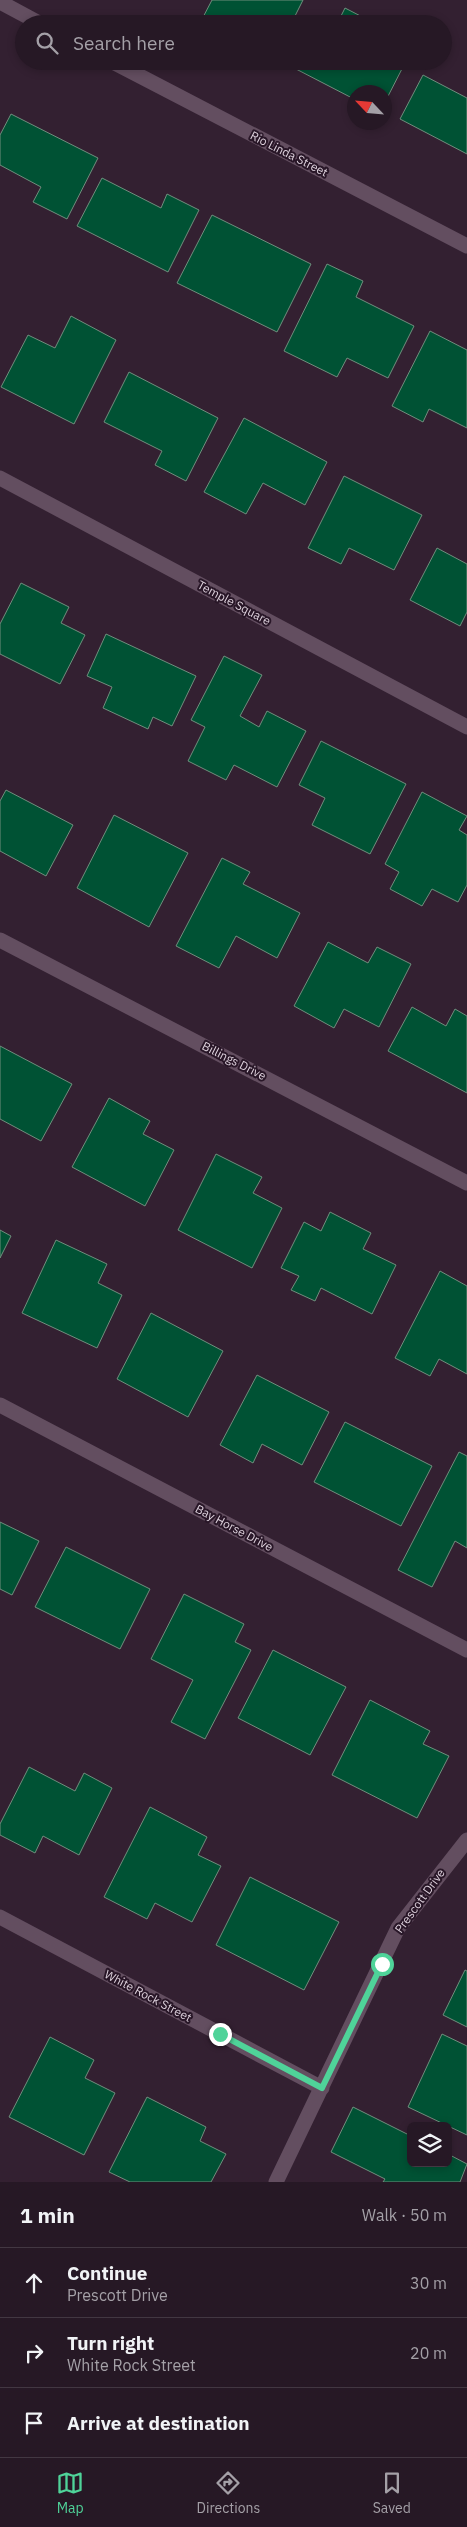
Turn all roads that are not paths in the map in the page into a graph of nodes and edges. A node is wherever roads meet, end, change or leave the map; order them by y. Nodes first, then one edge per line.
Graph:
1 (0, 2) edge
2 (24, 15) edge
3 (128, 70) edge
4 (467, 246) edge
5 (0, 478) edge
6 (467, 727) edge
7 (0, 940) edge
8 (467, 1183) edge
9 (0, 1406) edge
10 (467, 1650) edge
11 (467, 1840) edge
12 (0, 1917) edge
13 (322, 2088) junction
14 (276, 2182) edge

1 - 2 street
3 - 4 street, Rio Linda Street
5 - 6 street, Temple Square
7 - 8 street, Billings Drive
9 - 10 street, Bay Horse Drive
11 - 13 street, Prescott Drive
12 - 13 street, White Rock Street
13 - 14 street, Prescott Drive

